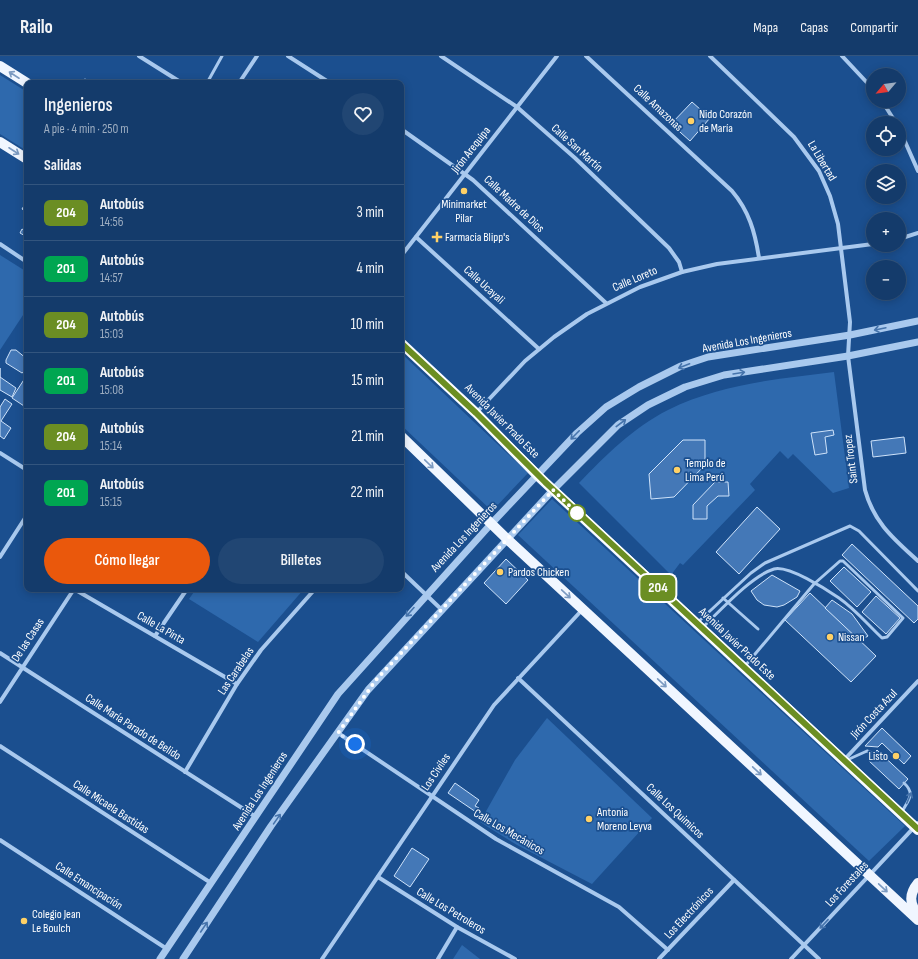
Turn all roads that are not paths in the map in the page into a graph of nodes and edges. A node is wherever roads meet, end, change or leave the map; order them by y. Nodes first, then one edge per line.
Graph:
1 (138, 56) edge
2 (222, 56) edge
3 (257, 56) edge
4 (288, 56) edge
5 (441, 56) edge
6 (453, 56) edge
7 (557, 56) edge
8 (586, 56) edge
9 (710, 56) edge
10 (842, 56) edge
11 (450, 61) junction
12 (0, 66) edge
13 (177, 80) edge
14 (209, 80) edge
15 (241, 80) edge
16 (325, 80) edge
17 (24, 81) edge
18 (866, 82) edge
19 (517, 107) junction
20 (404, 131) edge
21 (0, 142) edge
22 (906, 144) edge
23 (24, 157) edge
24 (918, 171) edge
25 (465, 174) junction
26 (918, 233) edge
27 (416, 237) junction
28 (906, 237) edge
29 (0, 244) edge
30 (866, 245) edge
31 (841, 247) junction
32 (404, 252) edge
33 (759, 258) junction
34 (24, 260) edge
35 (682, 272) junction
36 (606, 303) junction
37 (918, 321) edge
38 (850, 335) junction
39 (918, 342) edge
40 (404, 346) edge
41 (539, 349) junction
42 (848, 356) junction
43 (476, 413) junction
44 (404, 439) edge
45 (0, 452) edge
46 (24, 468) edge
47 (537, 475) junction
48 (553, 490) junction
49 (24, 520) edge
50 (491, 524) junction
51 (507, 539) junction
52 (1, 554) edge
53 (918, 561) edge
54 (404, 574) edge
55 (814, 584) junction
56 (918, 591) edge
57 (72, 592) edge
58 (79, 592) edge
59 (185, 592) edge
60 (312, 592) edge
61 (426, 594) junction
62 (724, 598) junction
63 (728, 603) junction
64 (441, 609) junction
65 (583, 610) junction
66 (699, 626) junction
67 (758, 630) dead end
68 (155, 636) junction
69 (0, 653) edge
70 (743, 667) junction
71 (23, 668) junction
72 (518, 678) junction
73 (918, 681) edge
74 (237, 684) junction
75 (0, 702) edge
76 (338, 733) junction
77 (0, 746) edge
78 (874, 754) dead end
79 (844, 761) junction
80 (185, 772) junction
81 (904, 783) dead end
82 (432, 797) junction
83 (901, 814) junction
84 (256, 817) junction
85 (917, 826) edge
86 (0, 840) edge
87 (869, 875) junction
88 (378, 877) junction
89 (734, 880) junction
90 (211, 883) junction
91 (918, 883) edge
92 (918, 915) edge
93 (918, 920) edge
94 (457, 927) junction
95 (804, 945) junction
96 (167, 949) junction
97 (668, 950) junction
98 (160, 959) edge
99 (183, 959) edge
100 (322, 959) edge
101 (438, 959) edge
102 (515, 959) edge
103 (659, 959) edge
104 (791, 959) edge
105 (819, 959) edge

1 - 13 street
2 - 14 lane
3 - 15 street
4 - 16 street
5 - 11 street, Calle San Martín
6 - 11 street
7 - 19 street, Jirón Arequipa
8 - 33 street, Calle Amazonas
9 - 31 street, La Libertad
10 - 18 street
11 - 19 street, Calle San Martín
17 -> 12 main road
19 - 25 street, Jirón Arequipa
19 - 35 street, Calle San Martín
20 - 25 street, Calle Madre de Dios
21 -> 23 main road
22 - 24 street
25 - 27 street, Jirón Arequipa
25 - 36 street, Calle Madre de Dios
26 - 28 street
27 - 32 street, Jirón Arequipa
27 - 41 street, Calle Ucayali
29 - 34 street
30 - 31 street, Calle Loreto
31 - 33 street, Calle Loreto
31 - 38 street, La Libertad
33 - 35 street, Calle Loreto
35 - 36 street, Calle Loreto
36 - 41 street, Calle Loreto
37 -> 38 street, Avenida Los Ingenieros
38 - 42 street, Saint Tropez
38 -> 47 street, Avenida Los Ingenieros
39 - 42 street
40 - 43 main road, Avenida Javier Prado Este
41 - 43 street, Calle Loreto
48 -> 42 street
42 - 53 street, Saint Tropez
43 - 47 main road, Avenida Javier Prado Este
44 -> 50 main road
45 - 46 street
47 - 48 main road, Avenida Javier Prado Este
47 - 50 street, Avenida Los Ingenieros
48 - 51 street
48 - 66 main road, Avenida Javier Prado Este
49 - 52 street
50 - 51 main road
50 - 61 street, Avenida Los Ingenieros
51 - 64 street
51 -> 65 main road
54 - 61 street
55 - 55 lane
55 - 63 lane
55 - 70 lane
56 - 62 lane
57 - 71 street, De las Casas
58 - 68 street, Calle La Pinta
59 - 68 street
60 - 74 street, Las Carabelas
61 - 64 street
61 -> 84 street, Avenida Los Ingenieros
62 - 63 lane
62 - 66 lane
63 - 66 lane
63 - 67 lane
64 - 76 street
65 - 72 street, Los Civiles
65 -> 87 main road
66 - 70 main road, Avenida Javier Prado Este
68 - 74 street, Calle La Pinta
69 - 71 street, Calle María Parado de Belido
70 - 79 main road, Avenida Javier Prado Este
71 - 75 street, De las Casas
71 - 80 street, Calle María Parado de Belido
72 - 82 street, Los Civiles
72 - 89 street, Calle Los Quimicos
73 - 79 street, Jirón Costa Azul
74 - 80 street, Las Carabelas
76 - 82 street, Calle Los Mecánicos
99 -> 76 street
77 - 90 street, Calle Micaela Bastidas
78 - 79 lane
79 - 83 main road, Avenida Javier Prado Este
80 - 84 street, Calle María Parado de Belido
83 -> 81 lane
82 - 88 street, Los Civiles
82 - 97 street, Calle Los Mecánicos
83 - 85 main road, Avenida Javier Prado Este
84 - 90 street, Avenida Los Ingenieros
85 - 87 street, Los Forestales
86 - 96 street, Calle Emancipación
87 -> 93 main road
87 -> 95 street, Los Forestales
88 - 94 street, Calle Los Petroleros
88 - 100 street, Los Civiles
89 - 95 street, Calle Los Quimicos
89 - 97 street, Los Electrónicos
90 - 96 street, Avenida Los Ingenieros
91 - 92 main road
94 - 101 street
94 - 102 street, Calle Los Petroleros
95 - 104 street, Los Forestales
95 - 105 street, Calle Los Quimicos
96 - 98 street, Avenida Los Ingenieros
97 - 103 street, Los Electrónicos

